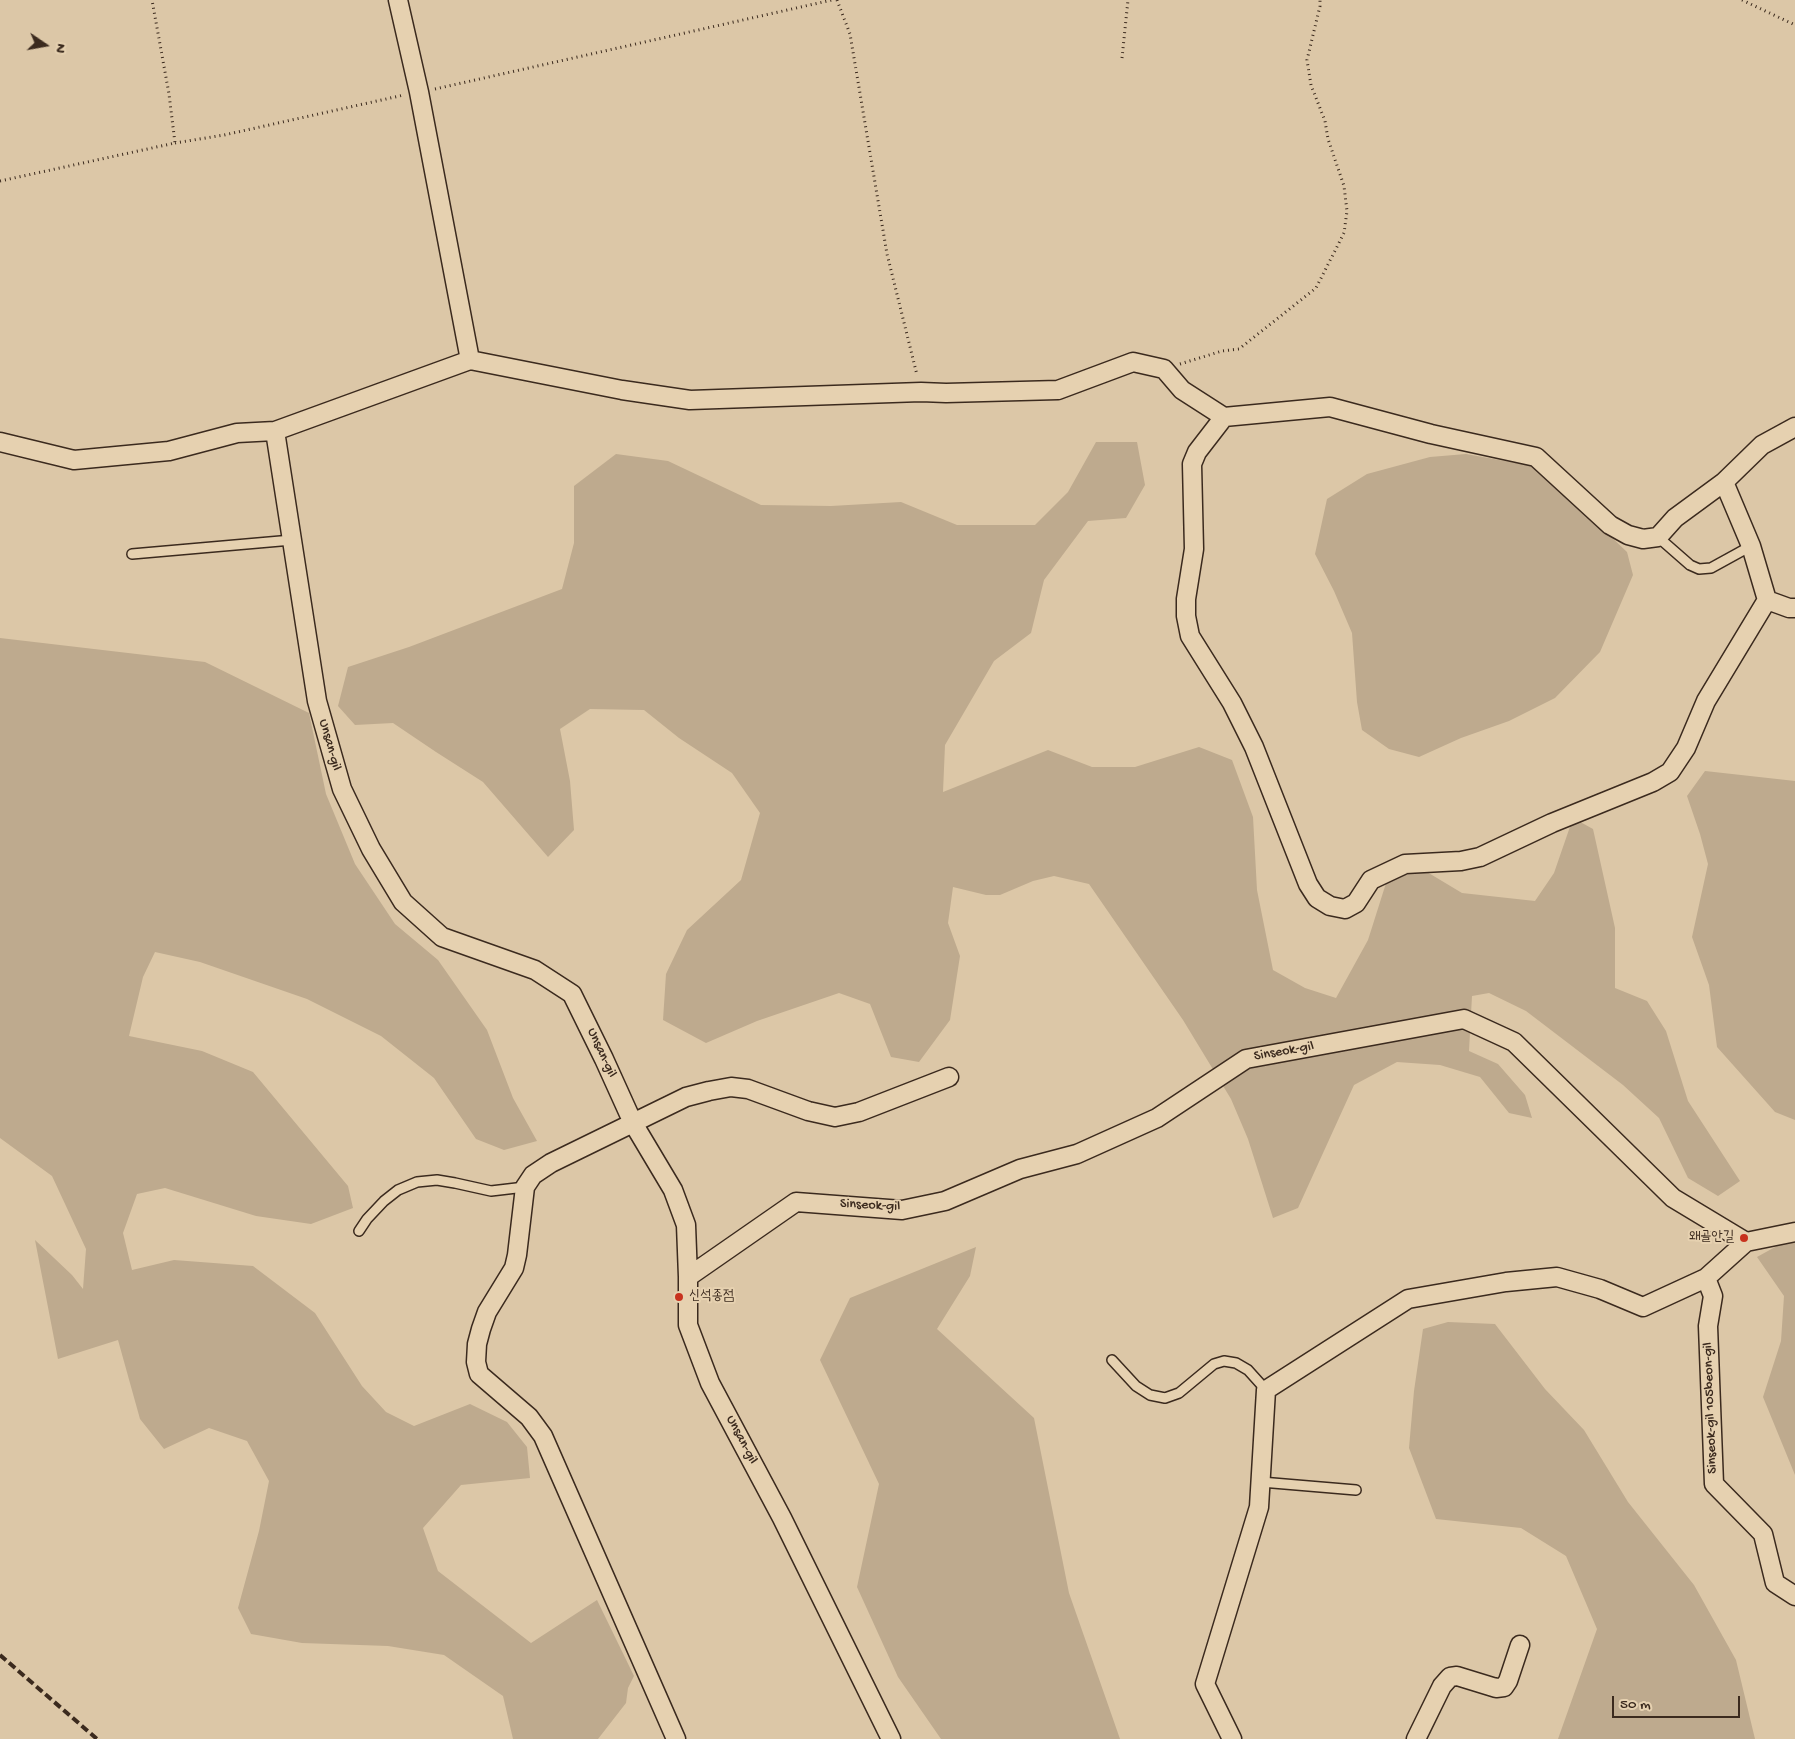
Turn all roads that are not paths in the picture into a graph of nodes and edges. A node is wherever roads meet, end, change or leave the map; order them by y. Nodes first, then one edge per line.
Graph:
1 (398, 0) edge
2 (470, 360) junction
3 (1224, 417) junction
4 (1795, 426) edge
5 (275, 431) junction
6 (0, 442) edge
7 (1724, 482) junction
8 (1658, 536) junction
9 (292, 540) junction
10 (1751, 546) junction
11 (132, 554) dead end
12 (1768, 600) junction
13 (1795, 608) edge
14 (949, 1077) dead end
15 (633, 1123) junction
16 (525, 1187) junction
17 (359, 1231) dead end
18 (1795, 1232) edge
19 (1746, 1242) junction
20 (688, 1276) junction
21 (1706, 1278) junction
22 (1112, 1360) dead end
23 (1266, 1390) junction
24 (1261, 1482) junction
25 (1356, 1490) dead end
26 (1795, 1596) edge
27 (1520, 1645) dead end
28 (676, 1739) edge
29 (891, 1739) edge
30 (1232, 1739) edge
31 (1416, 1739) edge

1 - 2 street
2 - 3 street
2 - 5 street
3 - 8 street
3 - 12 street
4 - 7 street
5 - 6 street
5 - 9 street, Unsan-gil
7 - 8 street
7 - 10 street
8 - 10 lane
9 - 11 lane
9 - 15 street, Unsan-gil
10 - 12 street
12 - 13 street
14 - 15 street
15 - 16 street
15 - 20 street, Unsan-gil
16 - 17 lane
16 - 28 street
18 - 19 street
19 - 20 street, Sinseok-gil
19 - 21 street
20 - 29 street, Unsan-gil
21 - 23 street
21 - 26 street, Sinseok-gil 105beon-gil
22 - 23 lane
23 - 24 street
24 - 25 lane
24 - 30 street
27 - 31 street

